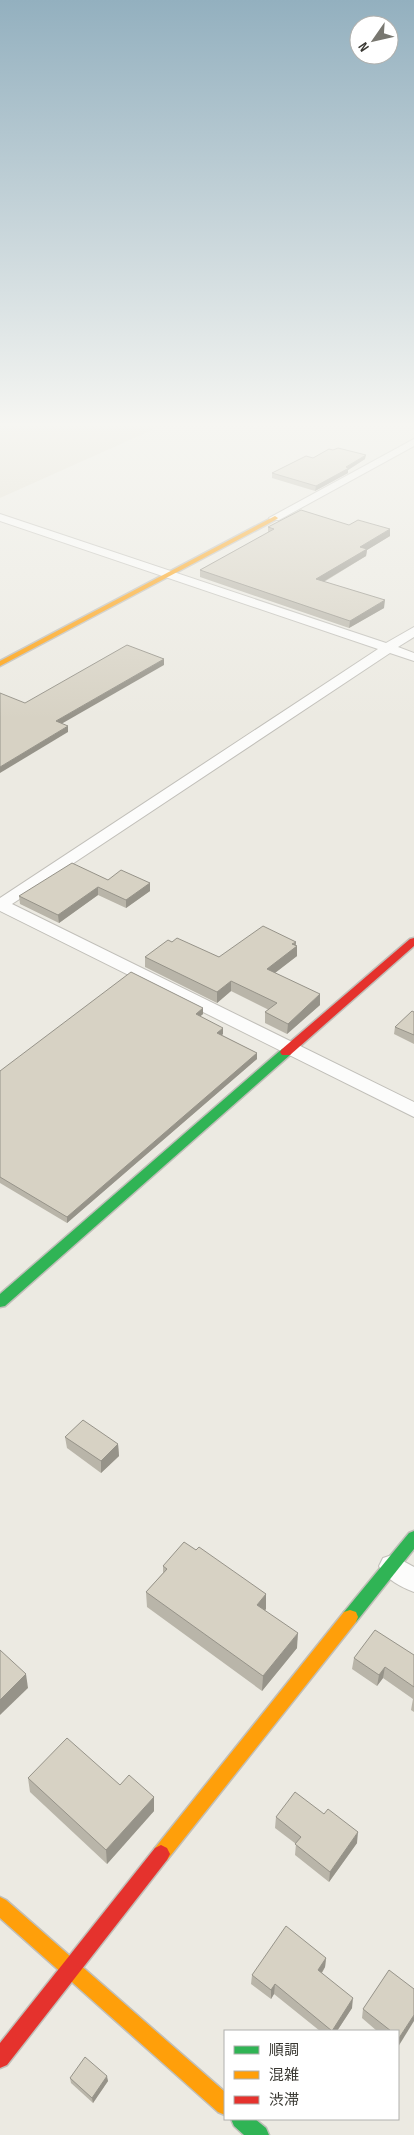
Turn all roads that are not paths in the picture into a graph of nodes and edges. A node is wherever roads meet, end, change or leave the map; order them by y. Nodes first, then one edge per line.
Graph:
1 (11, 521) edge
2 (270, 521) edge
3 (168, 575) junction
4 (414, 631) edge
5 (388, 649) junction
6 (414, 658) edge
7 (0, 664) edge
8 (0, 905) edge
9 (414, 942) edge
10 (291, 1050) junction
11 (414, 1110) edge
12 (0, 1302) edge
13 (414, 1538) edge
14 (392, 1566) junction
15 (414, 1581) edge
16 (0, 1906) edge
17 (69, 1969) junction
18 (0, 2058) edge
19 (224, 2104) edge
20 (241, 2120) edge
21 (259, 2135) edge

1 - 3 street
2 - 3 street
3 - 5 street
3 - 7 street
4 - 5 street
5 - 6 street
5 - 8 street
8 - 10 street
9 - 10 street
10 - 11 street
10 - 12 street
13 - 14 street
14 - 15 street
14 - 17 street
16 - 17 street
17 - 18 street
17 - 19 street
20 - 21 street

